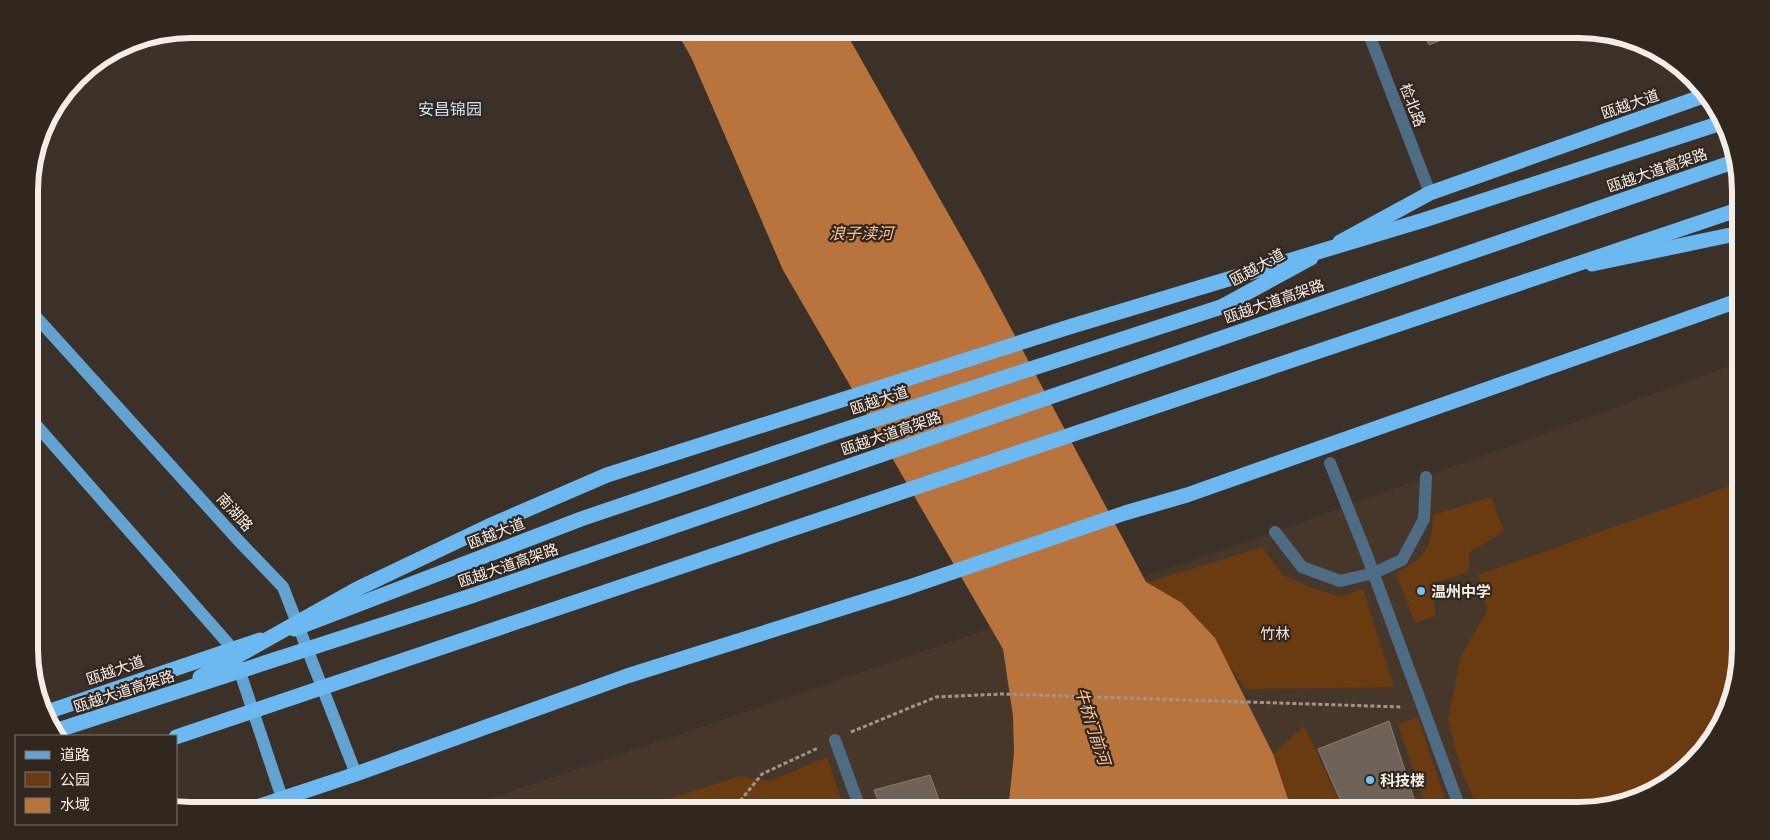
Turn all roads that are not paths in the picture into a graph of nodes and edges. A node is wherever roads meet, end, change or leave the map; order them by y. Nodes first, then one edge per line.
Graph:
1 (1370, 38) edge
2 (1701, 97) edge
3 (1717, 124) edge
4 (1729, 163) edge
5 (1430, 193) junction
6 (1732, 212) edge
7 (1732, 235) edge
8 (1557, 272) junction
9 (1732, 303) edge
10 (38, 319) edge
11 (38, 427) edge
12 (1330, 463) dead end
13 (1426, 477) dead end
14 (1275, 532) dead end
15 (1374, 573) junction
16 (298, 628) junction
17 (232, 648) junction
18 (170, 694) junction
19 (50, 711) edge
20 (61, 730) edge
21 (178, 736) edge
22 (835, 740) road end
23 (356, 774) junction
24 (282, 798) junction
25 (271, 802) edge
26 (858, 802) edge
27 (1458, 802) edge

1 - 5 street, 检北路
2 - 5 highway, 瓯越大道
3 - 18 highway, bridge
4 - 18 highway, 瓯越大道高架路, bridge
5 - 16 highway, 瓯越大道
6 - 8 highway, bridge
7 - 8 highway, bridge
8 - 21 highway, bridge
9 - 23 highway
10 - 16 main road, 南湖路
11 - 17 main road
12 - 15 street
13 - 15 street
14 - 15 street
15 - 27 street
16 - 17 highway, 瓯越大道
16 - 23 main road, 南湖路
17 - 19 highway, 瓯越大道
17 - 24 main road
18 - 20 highway, 瓯越大道高架路, bridge
22 - 26 street
23 - 24 highway
24 - 25 highway

